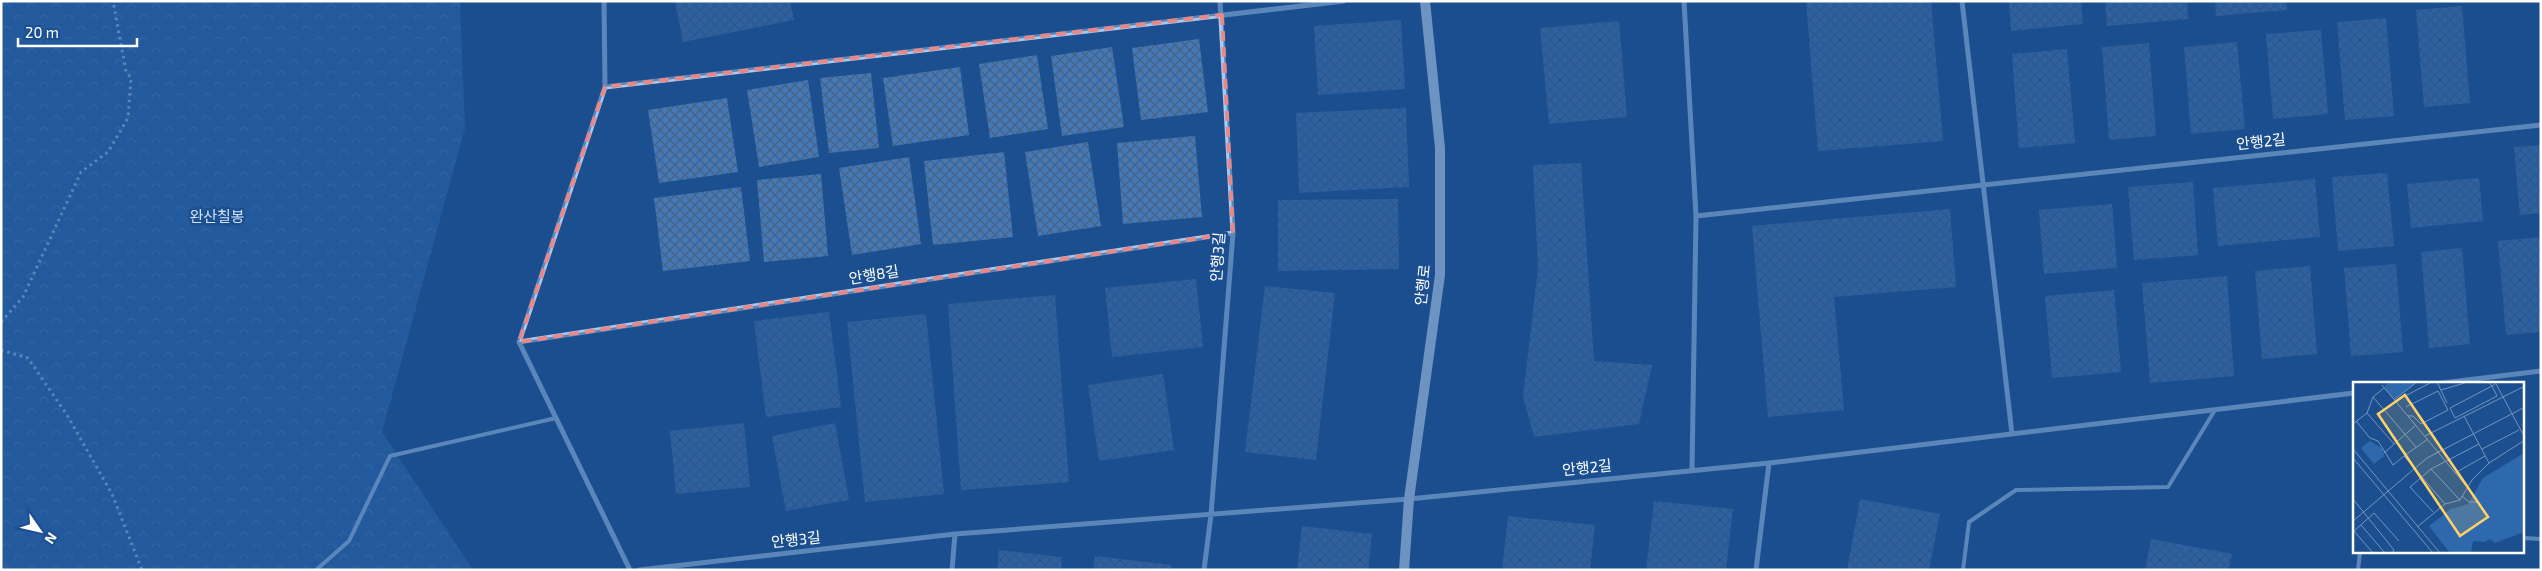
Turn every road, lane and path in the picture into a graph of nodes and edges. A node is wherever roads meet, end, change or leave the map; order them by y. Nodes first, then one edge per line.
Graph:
1 (113, 1) edge
2 (604, 1) edge
3 (1220, 1) edge
4 (1344, 1) edge
5 (1425, 1) edge
6 (1684, 1) edge
7 (1962, 1) edge
8 (1222, 14) junction
9 (605, 88) junction
10 (2541, 125) edge
11 (1983, 184) junction
12 (1696, 216) junction
13 (1233, 233) junction
14 (1, 322) edge
15 (519, 342) junction
16 (1, 350) edge
17 (2541, 371) edge
18 (2450, 382) edge
19 (2353, 393) edge
20 (2215, 410) junction
21 (556, 418) junction
22 (2012, 434) junction
23 (1769, 463) junction
24 (1692, 470) junction
25 (1408, 500) junction
26 (1211, 515) junction
27 (955, 534) junction
28 (2524, 538) edge
29 (2541, 539) edge
30 (2360, 554) edge
31 (142, 570) edge
32 (316, 570) edge
33 (630, 570) edge
34 (639, 570) edge
35 (952, 570) edge
36 (1204, 570) edge
37 (1404, 570) edge
38 (1756, 570) edge
39 (1964, 570) edge
40 (2358, 570) edge

1 - 14 path
2 - 9 street
3 - 8 street, 안행3길
4 - 8 street
5 - 25 street, 안행로
6 - 12 street
7 - 11 street
8 - 9 street
8 - 13 street, 안행3길
9 - 15 street
10 - 11 street, 안행2길
11 - 12 street, 안행2길
11 - 22 street
12 - 24 street
13 - 15 street, 안행8길
13 - 26 street, 안행3길
15 - 21 street
16 - 31 path
17 - 18 street
19 - 20 street, 안행2길
20 - 22 street, 안행2길
20 - 39 lane
21 - 32 lane
21 - 33 street
22 - 23 street, 안행2길
23 - 24 street, 안행2길
23 - 38 street
24 - 25 street, 안행2길
25 - 26 street, 안행3길
25 - 37 street, 안행로
26 - 27 street, 안행3길
26 - 36 street, 안행3길
27 - 34 street, 안행3길
27 - 35 street
28 - 29 lane
30 - 40 lane

